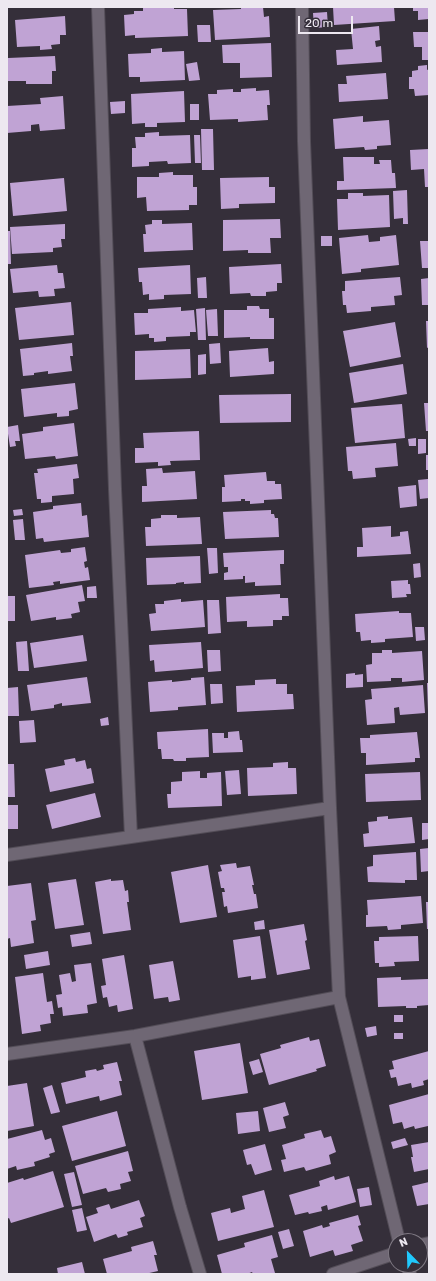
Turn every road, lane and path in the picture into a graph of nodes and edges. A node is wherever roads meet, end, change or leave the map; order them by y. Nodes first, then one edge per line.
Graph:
1 (98, 7) edge
2 (302, 7) edge
3 (330, 808) junction
4 (131, 837) junction
5 (7, 855) edge
6 (339, 997) junction
7 (135, 1036) junction
8 (7, 1054) edge
9 (398, 1233) edge
10 (388, 1256) edge
11 (200, 1274) edge
12 (333, 1274) edge

1 - 4 street
2 - 3 street
3 - 4 street
3 - 6 street
4 - 5 street
6 - 7 street
6 - 9 street
7 - 8 street
7 - 11 street
10 - 12 street

